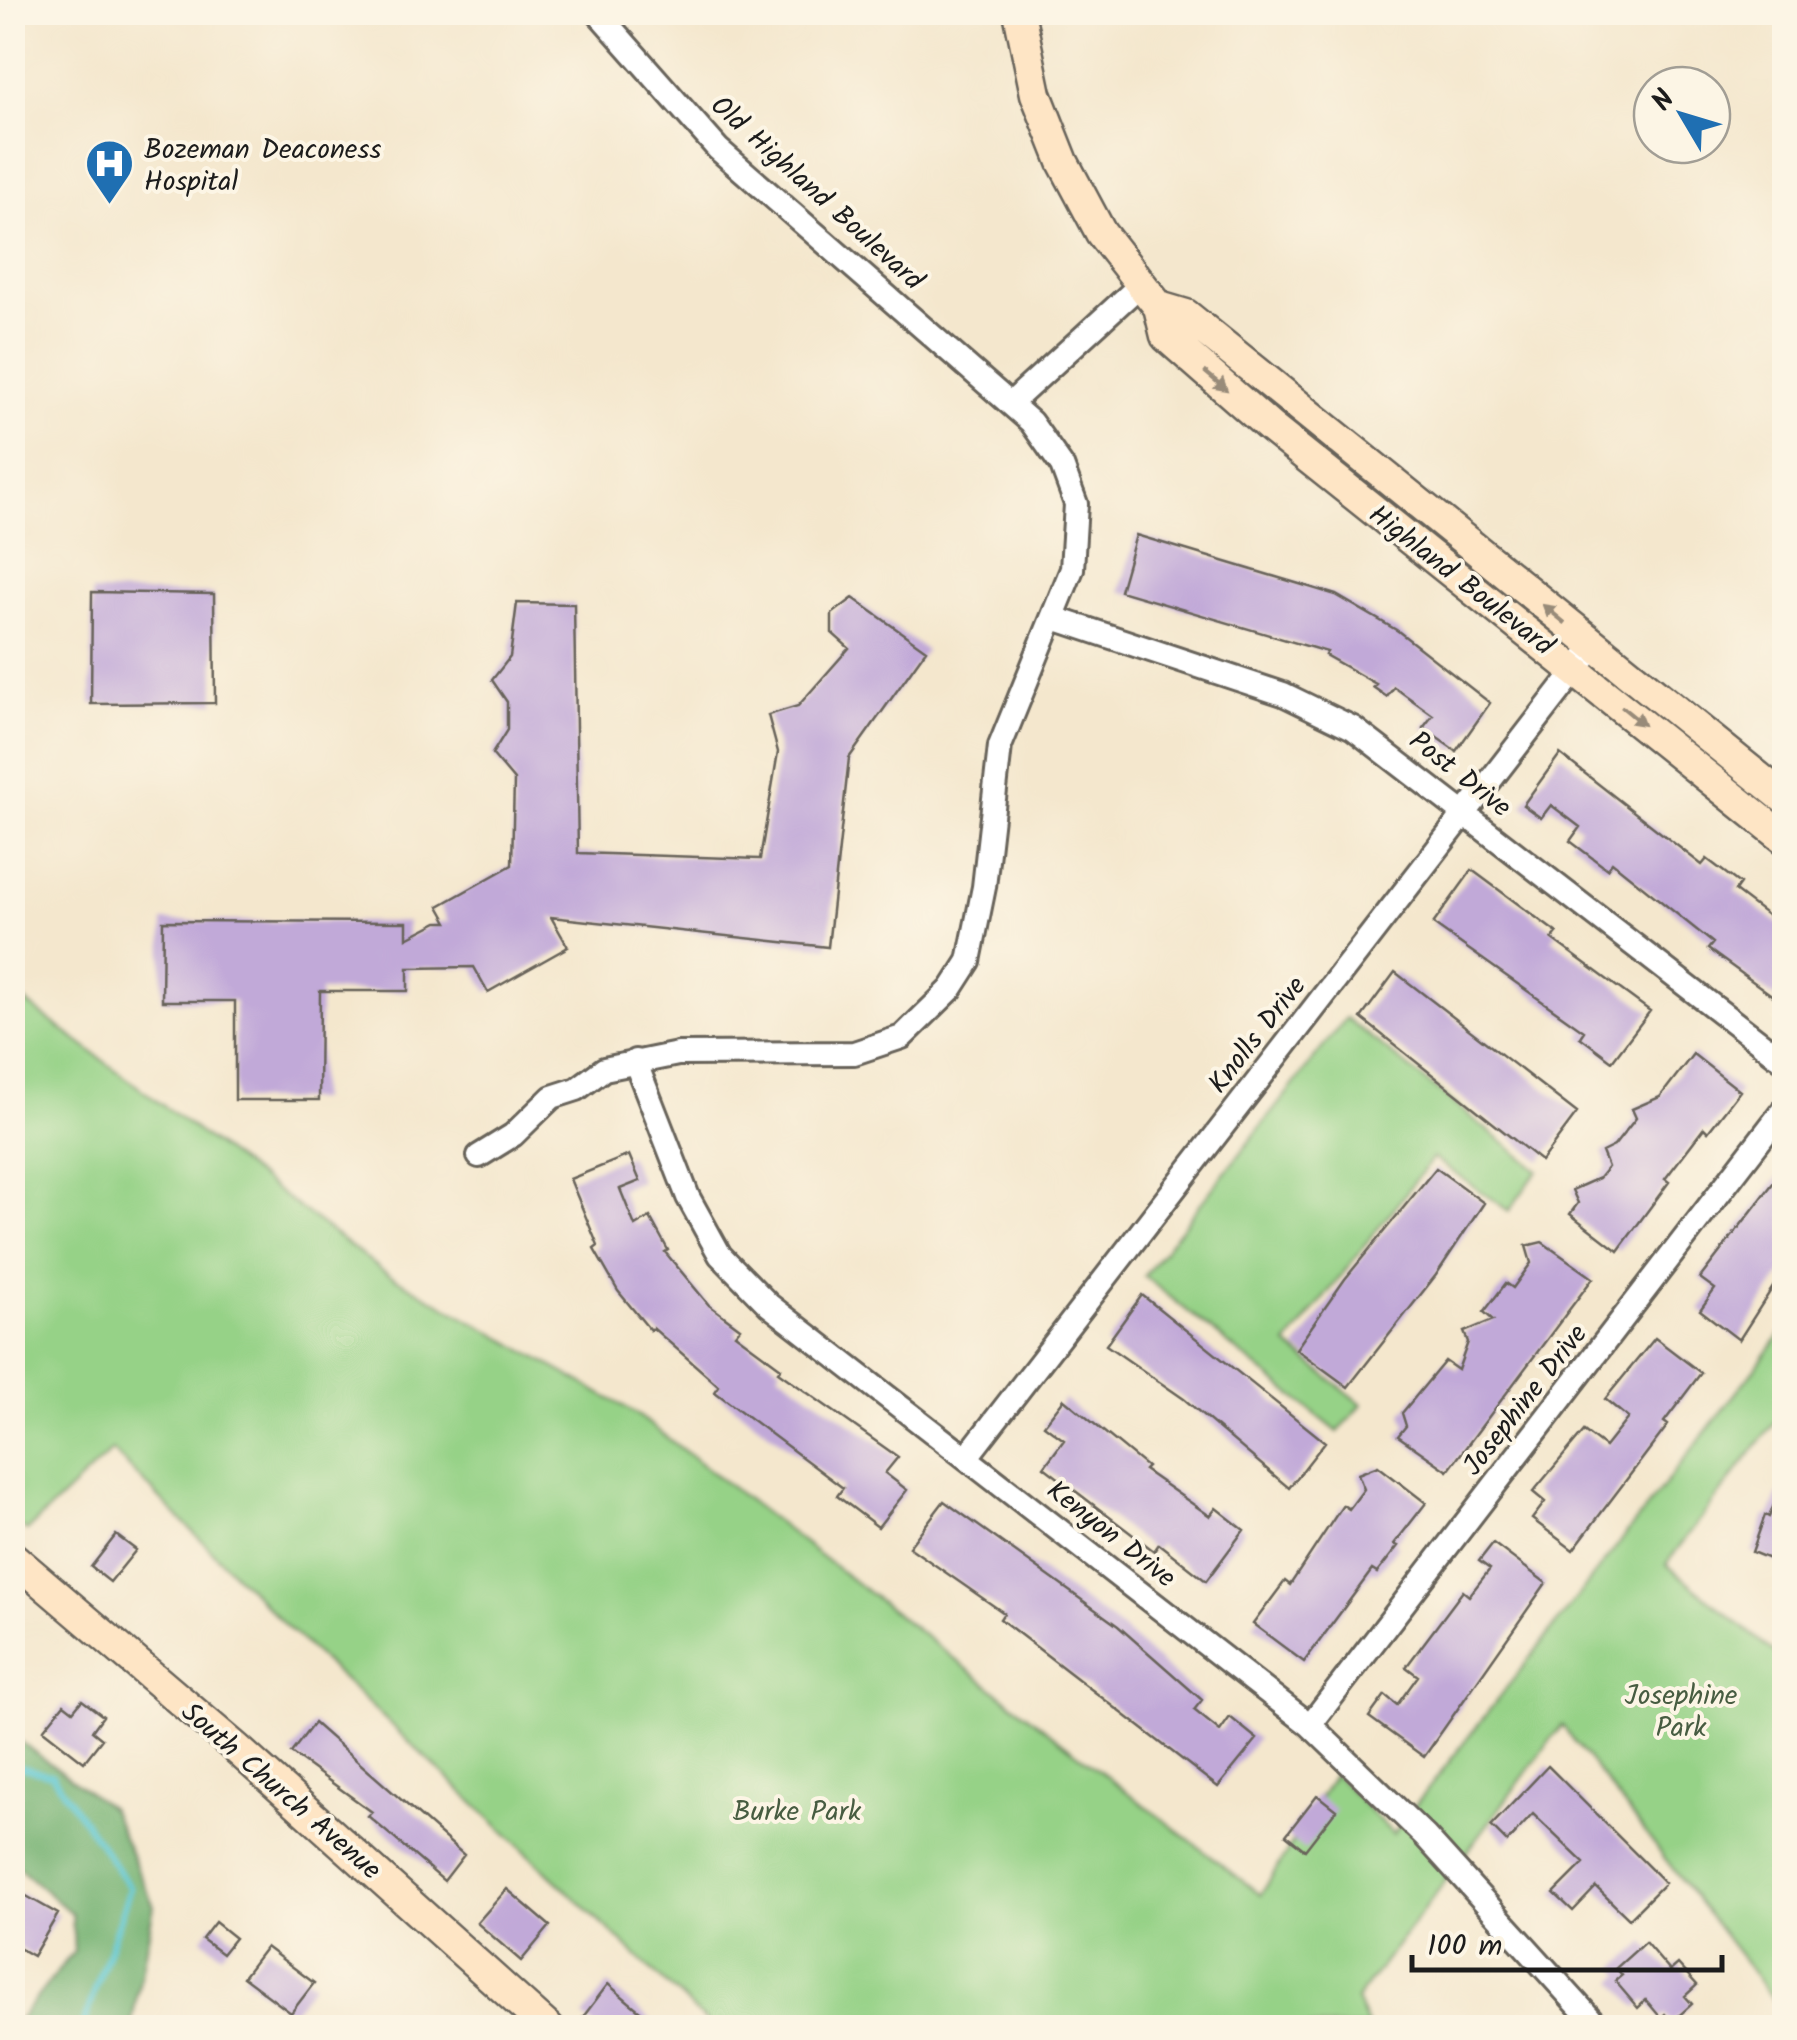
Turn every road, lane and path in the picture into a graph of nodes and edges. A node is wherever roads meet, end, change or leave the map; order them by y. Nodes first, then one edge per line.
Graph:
1 (596, 12) edge
2 (1019, 12) edge
3 (1150, 296) junction
4 (1011, 403) junction
5 (1054, 618) junction
6 (1585, 658) junction
7 (1784, 798) edge
8 (1465, 814) junction
9 (1784, 838) edge
10 (1784, 1060) edge
11 (635, 1062) junction
12 (1784, 1109) edge
13 (479, 1156) dead end
14 (966, 1458) junction
15 (12, 1558) edge
16 (1310, 1725) junction
17 (548, 2028) edge
18 (1599, 2028) edge

1 - 4 street, Old Highland Boulevard
2 - 3 main road, Highland Boulevard
3 - 4 street
3 - 6 main road, Highland Boulevard
4 - 5 street, Old Highland Boulevard
5 - 8 street, Post Drive
5 - 11 street, Old Highland Boulevard
6 - 7 main road, Highland Boulevard
6 - 8 street, Knolls Drive
6 -> 9 main road, Highland Boulevard
8 - 10 street, Post Drive
8 - 14 street, Knolls Drive
11 - 13 street, Old Highland Boulevard
11 - 14 street, Kenyon Drive
12 - 16 street, Josephine Drive
14 - 16 street, Kenyon Drive
15 - 17 main road, South Church Avenue
16 - 18 street, Kenyon Drive

